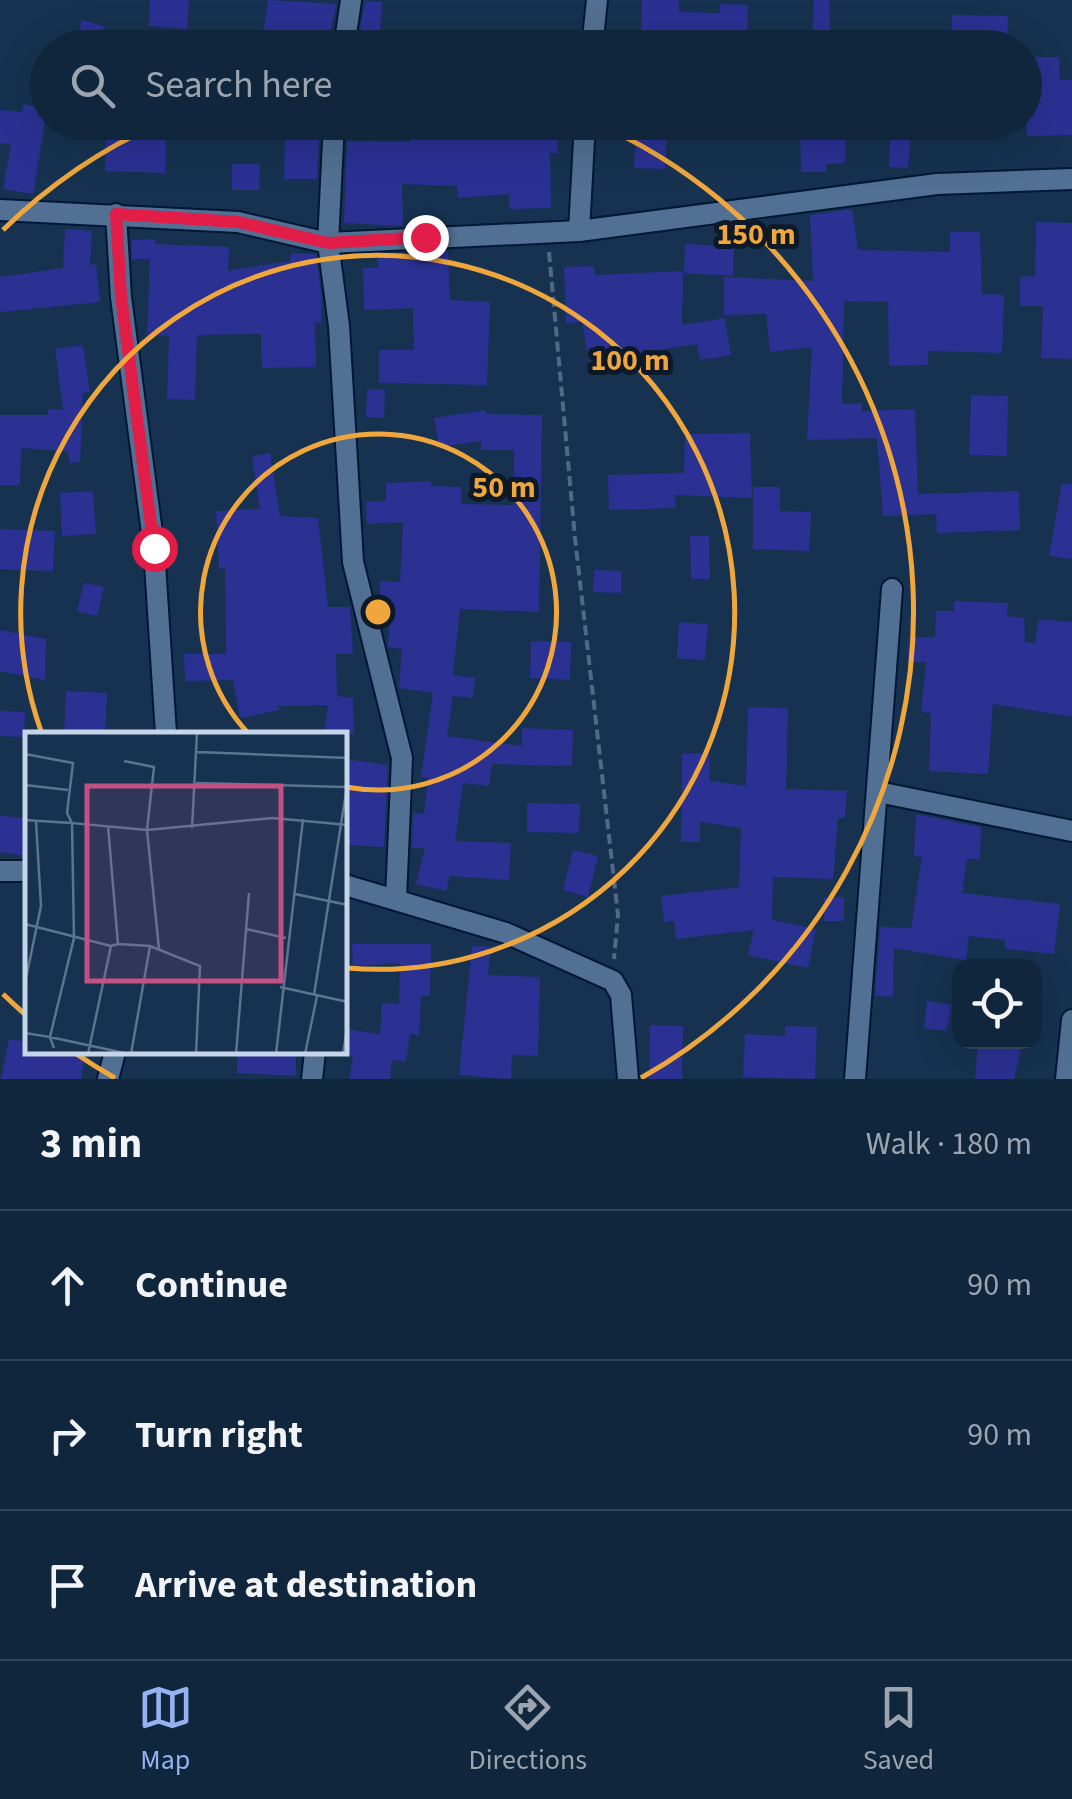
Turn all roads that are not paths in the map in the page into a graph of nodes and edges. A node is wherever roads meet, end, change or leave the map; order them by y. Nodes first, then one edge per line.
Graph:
1 (352, 0) edge
2 (597, 0) edge
3 (347, 30) edge
4 (594, 30) edge
5 (333, 140) edge
6 (585, 140) edge
7 (1072, 178) edge
8 (0, 210) edge
9 (116, 214) junction
10 (580, 231) junction
11 (328, 243) junction
12 (892, 589) dead end
13 (166, 732) edge
14 (878, 792) junction
15 (1072, 832) edge
16 (0, 870) edge
17 (25, 871) edge
18 (348, 886) edge
19 (396, 899) junction
20 (1072, 1020) edge
21 (114, 1054) edge
22 (315, 1054) edge
23 (108, 1079) edge
24 (312, 1079) edge
25 (628, 1079) edge
26 (855, 1079) edge
27 (1066, 1079) edge

1 - 3 street
2 - 4 street
5 - 11 street
6 - 10 street
7 - 10 street
8 - 9 street
9 - 11 street
9 - 13 street
10 - 11 street
11 - 19 street
12 - 14 street
14 - 15 street
14 - 26 street
16 - 17 street
18 - 19 street
19 - 25 street
20 - 27 street
21 - 23 street
22 - 24 street

